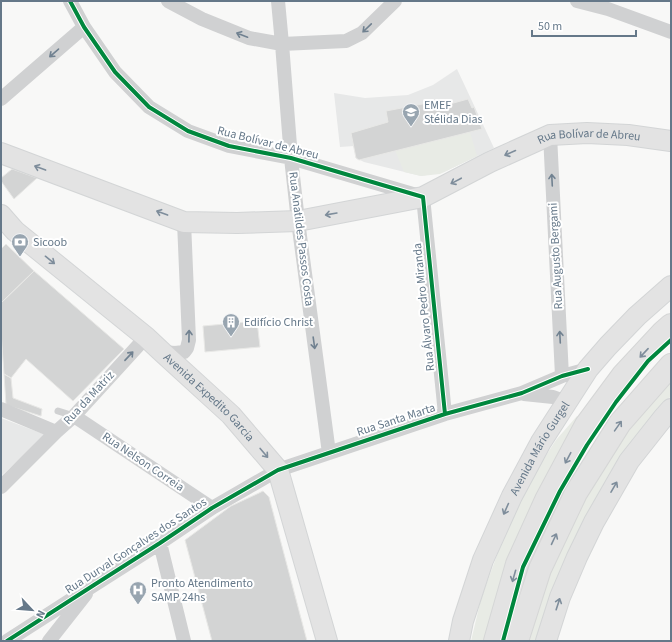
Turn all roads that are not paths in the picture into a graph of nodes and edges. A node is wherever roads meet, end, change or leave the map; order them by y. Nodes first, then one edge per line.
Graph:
1 (70, 1) edge
2 (168, 1) edge
3 (278, 1) edge
4 (395, 1) edge
5 (577, 1) edge
6 (84, 28) junction
7 (671, 32) edge
8 (282, 44) junction
9 (1, 99) edge
10 (550, 135) junction
11 (671, 141) edge
12 (1, 153) edge
13 (290, 158) junction
14 (424, 198) junction
15 (1, 215) edge
16 (298, 221) junction
17 (184, 222) junction
18 (671, 286) edge
19 (671, 325) edge
20 (146, 337) junction
21 (162, 352) junction
22 (671, 365) edge
23 (588, 369) junction
24 (562, 376) junction
25 (522, 393) junction
26 (567, 402) junction
27 (1, 409) edge
28 (671, 409) edge
29 (58, 412) dead end
30 (445, 414) junction
31 (74, 416) junction
32 (56, 432) junction
33 (329, 452) junction
34 (278, 470) junction
35 (1, 487) edge
36 (212, 508) junction
37 (160, 543) junction
38 (94, 585) junction
39 (7, 641) edge
40 (49, 641) edge
41 (184, 641) edge
42 (327, 641) edge
43 (459, 641) edge
44 (495, 641) edge
45 (517, 641) edge
46 (546, 641) edge

1 - 6 street, Rua Bolívar de Abreu
8 -> 2 street
3 - 8 street, Rua Anatildes Passos Costa
4 -> 8 street
5 - 7 street
6 -> 9 street
6 - 13 street, Rua Bolívar de Abreu
8 - 13 street, Rua Anatildes Passos Costa
10 - 11 main road, Rua Bolívar de Abreu
10 -> 14 main road, Rua Bolívar de Abreu
24 -> 10 street, Rua Augusto Bergami
17 -> 12 main road, Rua Bolívar de Abreu
13 - 14 street, Rua Bolívar de Abreu
13 - 16 street, Rua Anatildes Passos Costa
14 -> 16 main road, Rua Bolívar de Abreu
14 - 30 street, Rua Álvaro Pedro Miranda
15 -> 20 main road, Avenida Expedito Garcia
16 - 17 main road, Rua Bolívar de Abreu
16 -> 33 street, Rua Anatildes Passos Costa
21 -> 17 street
18 - 23 main road, Avenida Mário Gurgel
19 -> 44 main road
20 - 21 main road, Avenida Expedito Garcia
31 -> 20 street, Rua da Matriz
21 -> 34 main road, Avenida Expedito Garcia
45 -> 22 main road
23 - 24 street, Rua Santa Marta
23 - 26 main road, Avenida Mário Gurgel
24 - 25 street, Rua Santa Marta
25 - 26 street, Rua Santa Marta
25 - 30 street, Rua Santa Marta
26 -> 43 main road, Avenida Mário Gurgel
27 - 32 street, Rua da Matriz
46 -> 28 main road
29 - 31 lane
30 - 33 street, Rua Santa Marta
31 - 32 street, Rua da Matriz
31 - 36 street, Rua Nelson Correia
32 - 35 street
33 - 34 street, Rua Santa Marta
34 - 36 street, Rua Durval Gonçalves dos Santos
34 - 42 main road, Avenida Expedito Garcia
36 - 37 street, Rua Durval Gonçalves dos Santos
37 - 38 street, Rua Durval Gonçalves dos Santos
37 - 41 street
38 - 39 street, Rua Durval Gonçalves dos Santos
38 - 40 street

